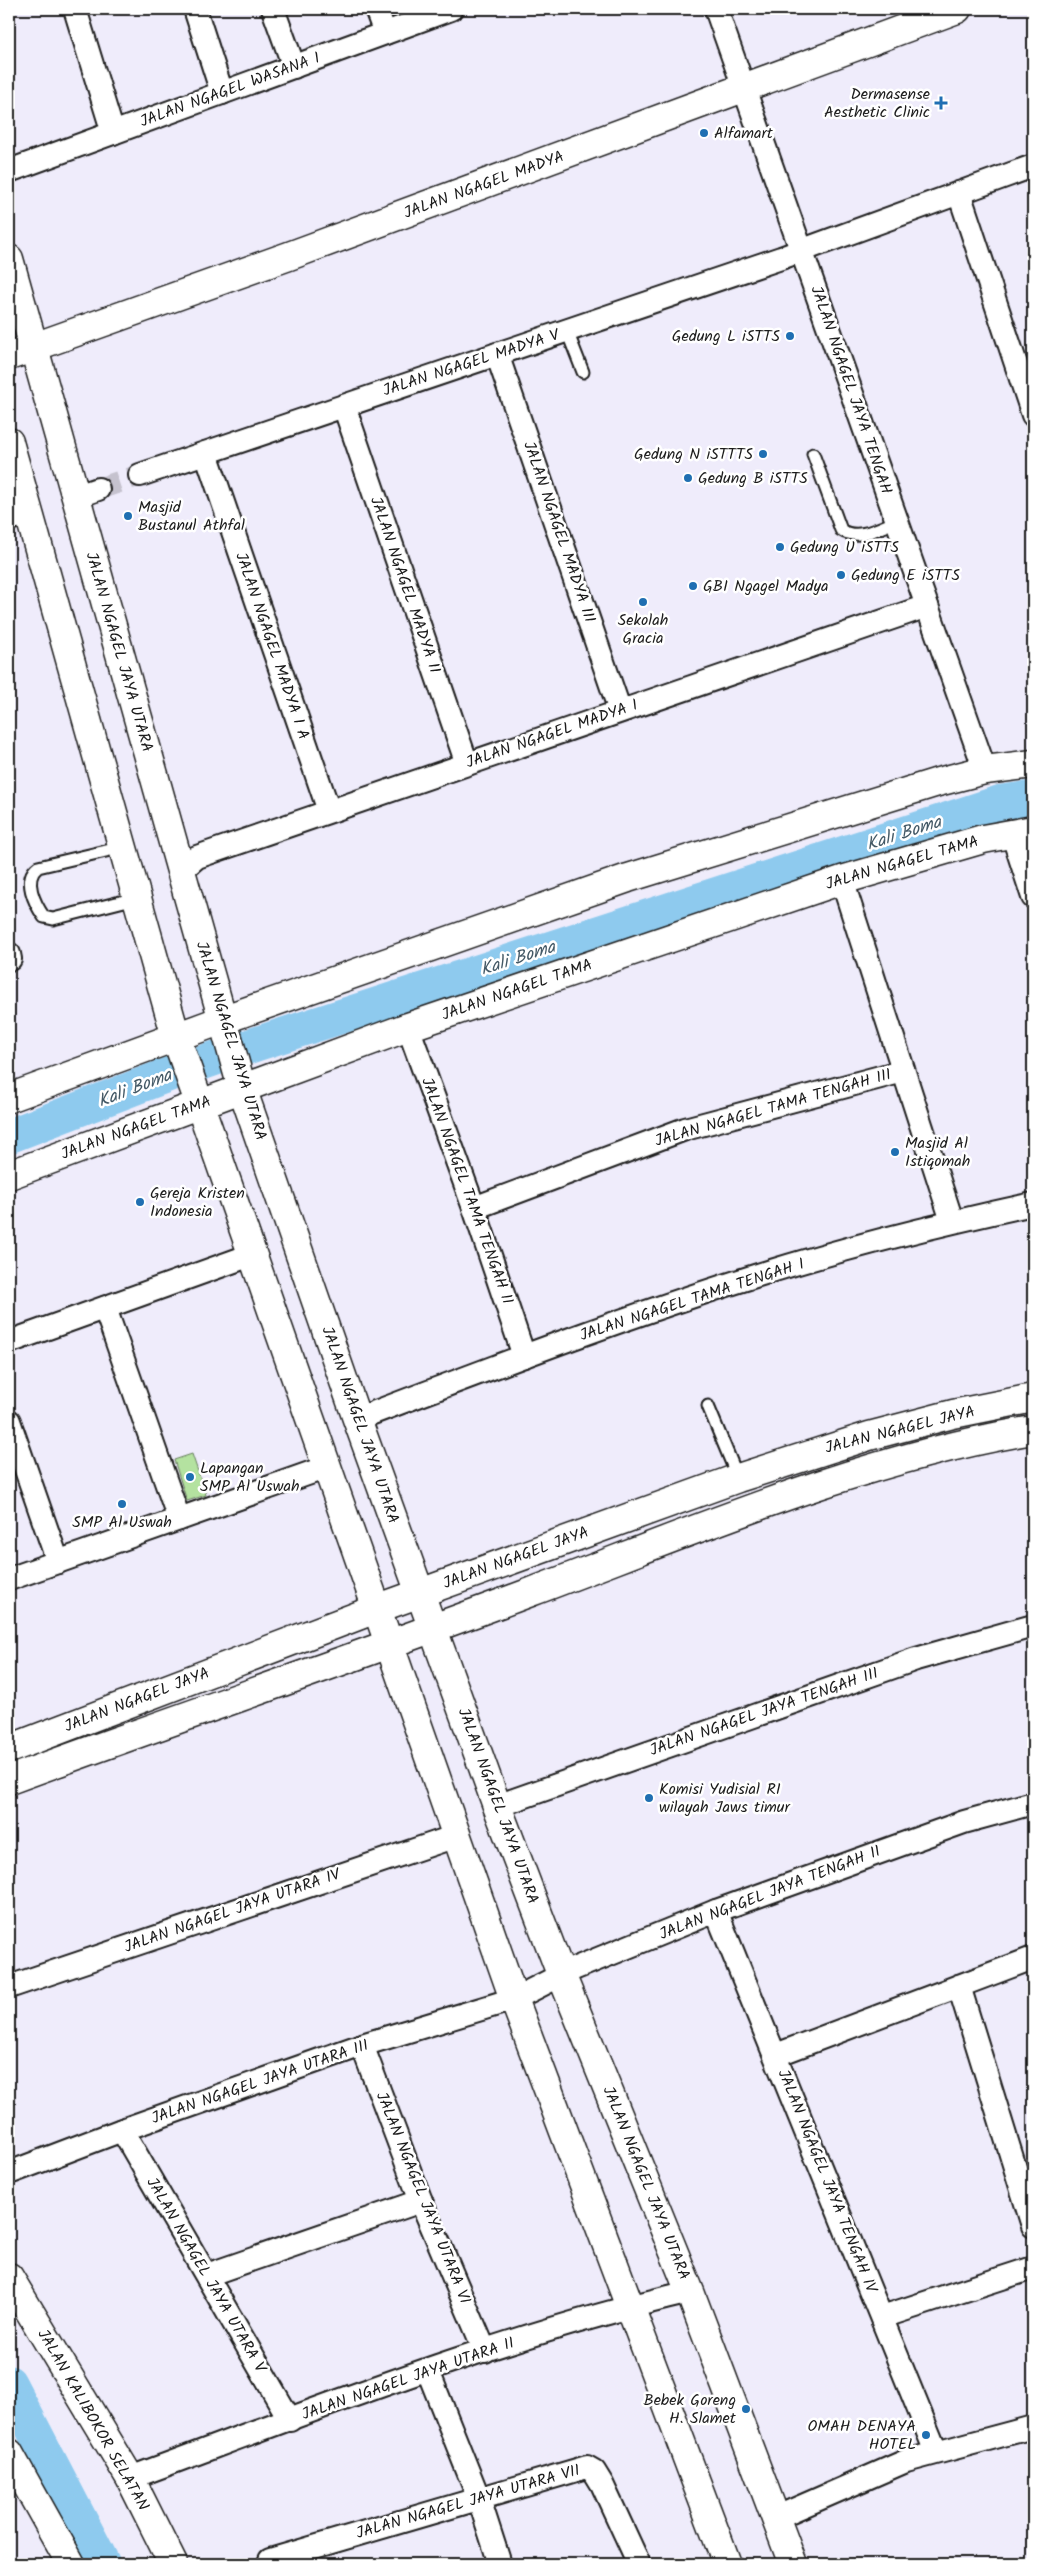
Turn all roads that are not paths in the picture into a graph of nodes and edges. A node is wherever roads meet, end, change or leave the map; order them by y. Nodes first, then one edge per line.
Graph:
1 (75, 9) edge
2 (195, 9) edge
3 (273, 9) edge
4 (376, 9) edge
5 (451, 9) edge
6 (716, 9) edge
7 (957, 9) edge
8 (385, 33) junction
9 (294, 67) junction
10 (744, 88) junction
11 (222, 92) junction
12 (113, 133) junction
13 (1033, 166) edge
14 (9, 171) edge
15 (959, 193) junction
16 (802, 250) junction
17 (9, 258) edge
18 (567, 331) junction
19 (21, 352) edge
20 (497, 354) junction
21 (583, 372) dead end
22 (344, 406) junction
23 (1033, 416) edge
24 (9, 442) edge
25 (206, 453) junction
26 (813, 454) dead end
27 (140, 475) tunnel mouth
28 (19, 516) edge
29 (897, 521) junction
30 (927, 606) junction
31 (620, 711) junction
32 (467, 764) junction
33 (1033, 764) edge
34 (985, 770) junction
35 (329, 811) junction
36 (1022, 831) edge
37 (123, 847) junction
38 (182, 870) junction
39 (842, 880) junction
40 (1033, 897) edge
41 (136, 898) junction
42 (223, 1025) junction
43 (408, 1027) junction
44 (178, 1042) junction
45 (903, 1071) junction
46 (240, 1080) junction
47 (196, 1095) junction
48 (9, 1098) edge
49 (9, 1175) edge
50 (1033, 1204) edge
51 (474, 1208) junction
52 (952, 1221) junction
53 (251, 1255) junction
54 (105, 1308) junction
55 (9, 1342) edge
56 (524, 1356) junction
57 (1033, 1398) edge
58 (708, 1406) dead end
59 (358, 1419) junction
60 (9, 1421) edge
61 (1033, 1430) edge
62 (838, 1445) junction
63 (327, 1467) junction
64 (846, 1477) junction
65 (738, 1478) junction
66 (179, 1519) junction
67 (58, 1562) junction
68 (9, 1579) edge
69 (420, 1593) junction
70 (376, 1609) junction
71 (1033, 1626) edge
72 (434, 1628) junction
73 (390, 1644) junction
74 (9, 1749) edge
75 (9, 1780) edge
76 (1033, 1803) edge
77 (497, 1806) junction
78 (456, 1836) junction
79 (716, 1911) junction
80 (1033, 1958) edge
81 (561, 1974) junction
82 (959, 1986) junction
83 (9, 1987) edge
84 (514, 1999) junction
85 (362, 2045) junction
86 (776, 2055) junction
87 (122, 2130) junction
88 (9, 2173) edge
89 (421, 2200) junction
90 (1033, 2226) edge
91 (1033, 2268) edge
92 (207, 2275) junction
93 (9, 2277) edge
94 (690, 2292) junction
95 (628, 2306) junction
96 (882, 2317) junction
97 (485, 2351) junction
98 (428, 2371) junction
99 (290, 2420) junction
100 (1033, 2427) edge
101 (9, 2452) edge
102 (936, 2452) junction
103 (130, 2478) junction
104 (479, 2499) junction
105 (775, 2518) junction
106 (270, 2560) dead end
107 (71, 2564) edge
108 (173, 2564) edge
109 (500, 2564) edge
110 (639, 2564) edge
111 (727, 2564) edge
112 (792, 2564) edge

1 - 12 street
2 - 11 street
3 - 9 street
4 - 8 street
5 - 8 street, JALAN NGAGEL WASANA I
6 - 10 street, JALAN NGAGEL JAYA TENGAH
7 - 10 street, JALAN NGAGEL MADYA
8 - 9 street, JALAN NGAGEL WASANA I
9 - 11 street, JALAN NGAGEL WASANA I
10 - 16 street, JALAN NGAGEL JAYA TENGAH
10 - 19 street, JALAN NGAGEL MADYA
11 - 12 street, JALAN NGAGEL WASANA I
12 - 14 street, JALAN NGAGEL WASANA I
13 - 15 street, JALAN NGAGEL MADYA V
15 - 16 street, JALAN NGAGEL MADYA V
15 - 23 street
16 - 18 street, JALAN NGAGEL MADYA V
16 - 29 street, JALAN NGAGEL JAYA TENGAH
17 - 19 street, JALAN NGAGEL JAYA UTARA
18 - 20 street, JALAN NGAGEL MADYA V
18 - 21 lane
19 - 38 street, JALAN NGAGEL JAYA UTARA
20 - 22 street, JALAN NGAGEL MADYA V
20 - 31 street, JALAN NGAGEL MADYA III
22 - 25 street, JALAN NGAGEL MADYA V
22 - 32 street, JALAN NGAGEL MADYA II
24 - 28 street
25 - 27 street, JALAN NGAGEL MADYA V
25 - 35 street, JALAN NGAGEL MADYA I A
26 - 29 lane
28 - 37 street
29 - 30 street, JALAN NGAGEL JAYA TENGAH
30 - 31 street, JALAN NGAGEL MADYA I
30 - 34 street, JALAN NGAGEL JAYA TENGAH
31 - 32 street, JALAN NGAGEL MADYA I
32 - 35 street, JALAN NGAGEL MADYA I
33 - 34 street
34 - 42 street
35 - 38 street, JALAN NGAGEL MADYA I
36 - 39 street, JALAN NGAGEL TAMA
36 - 40 street
37 - 41 street
37 - 41 lane
38 - 42 street, JALAN NGAGEL JAYA UTARA
39 - 43 street, JALAN NGAGEL TAMA
39 - 45 street
41 - 44 street
42 - 44 street
42 - 46 street, JALAN NGAGEL JAYA UTARA
43 - 46 street, JALAN NGAGEL TAMA
43 - 51 street, JALAN NGAGEL TAMA TENGAH II
44 - 47 street
44 - 48 street
45 - 51 street, JALAN NGAGEL TAMA TENGAH III
45 - 52 street
46 - 47 street, JALAN NGAGEL TAMA
46 - 59 street, JALAN NGAGEL JAYA UTARA
47 - 49 street, JALAN NGAGEL TAMA
47 - 53 street
50 - 52 street, JALAN NGAGEL TAMA TENGAH I
51 - 56 street, JALAN NGAGEL TAMA TENGAH II
52 - 56 street, JALAN NGAGEL TAMA TENGAH I
53 - 54 street
53 - 63 street
54 - 55 street
54 - 66 street
56 - 59 street, JALAN NGAGEL TAMA TENGAH I
57 - 62 street, JALAN NGAGEL JAYA
58 - 65 lane
59 - 69 street, JALAN NGAGEL JAYA UTARA
60 - 67 street
61 - 64 street, JALAN NGAGEL JAYA
62 - 64 street
62 - 65 street, JALAN NGAGEL JAYA
63 - 66 street
63 - 70 street
64 - 72 street, JALAN NGAGEL JAYA
65 - 69 street, JALAN NGAGEL JAYA
66 - 67 street
67 - 68 street
69 - 70 street, JALAN NGAGEL JAYA
69 - 72 street, JALAN NGAGEL JAYA UTARA
70 - 73 street
70 - 74 street, JALAN NGAGEL JAYA
71 - 77 street, JALAN NGAGEL JAYA TENGAH III
72 - 73 street, JALAN NGAGEL JAYA
72 - 77 street, JALAN NGAGEL JAYA UTARA
73 - 75 street, JALAN NGAGEL JAYA
73 - 78 street
76 - 79 street, JALAN NGAGEL JAYA TENGAH II
77 - 81 street, JALAN NGAGEL JAYA UTARA
78 - 83 street, JALAN NGAGEL JAYA UTARA IV
78 - 84 street
79 - 81 street, JALAN NGAGEL JAYA TENGAH II
79 - 86 street, JALAN NGAGEL JAYA TENGAH IV
80 - 82 street
81 - 84 street, JALAN NGAGEL JAYA TENGAH II
81 - 94 street, JALAN NGAGEL JAYA UTARA
82 - 86 street
82 - 90 street
84 - 85 street, JALAN NGAGEL JAYA UTARA III
84 - 95 street
85 - 87 street, JALAN NGAGEL JAYA UTARA III
85 - 89 street, JALAN NGAGEL JAYA UTARA VI
86 - 96 street, JALAN NGAGEL JAYA TENGAH IV
87 - 88 street, JALAN NGAGEL JAYA UTARA III
87 - 92 street, JALAN NGAGEL JAYA UTARA V
89 - 92 street
89 - 97 street, JALAN NGAGEL JAYA UTARA VI
91 - 96 street
92 - 99 street, JALAN NGAGEL JAYA UTARA V
93 - 103 street, JALAN KALIBOKOR SELATAN
94 - 95 street, JALAN NGAGEL JAYA UTARA II
94 - 105 street, JALAN NGAGEL JAYA UTARA
95 - 97 street, JALAN NGAGEL JAYA UTARA II
95 - 111 street
96 - 102 street, JALAN NGAGEL JAYA TENGAH IV
97 - 98 street, JALAN NGAGEL JAYA UTARA II
98 - 99 street, JALAN NGAGEL JAYA UTARA II
98 - 104 street
99 - 103 street, JALAN NGAGEL JAYA UTARA II
100 - 102 street
101 - 107 street
102 - 105 street
103 - 108 street, JALAN KALIBOKOR SELATAN
104 - 106 street, JALAN NGAGEL JAYA UTARA VII
104 - 109 street
104 - 110 street, JALAN NGAGEL JAYA UTARA VII
105 - 112 street, JALAN NGAGEL JAYA UTARA

